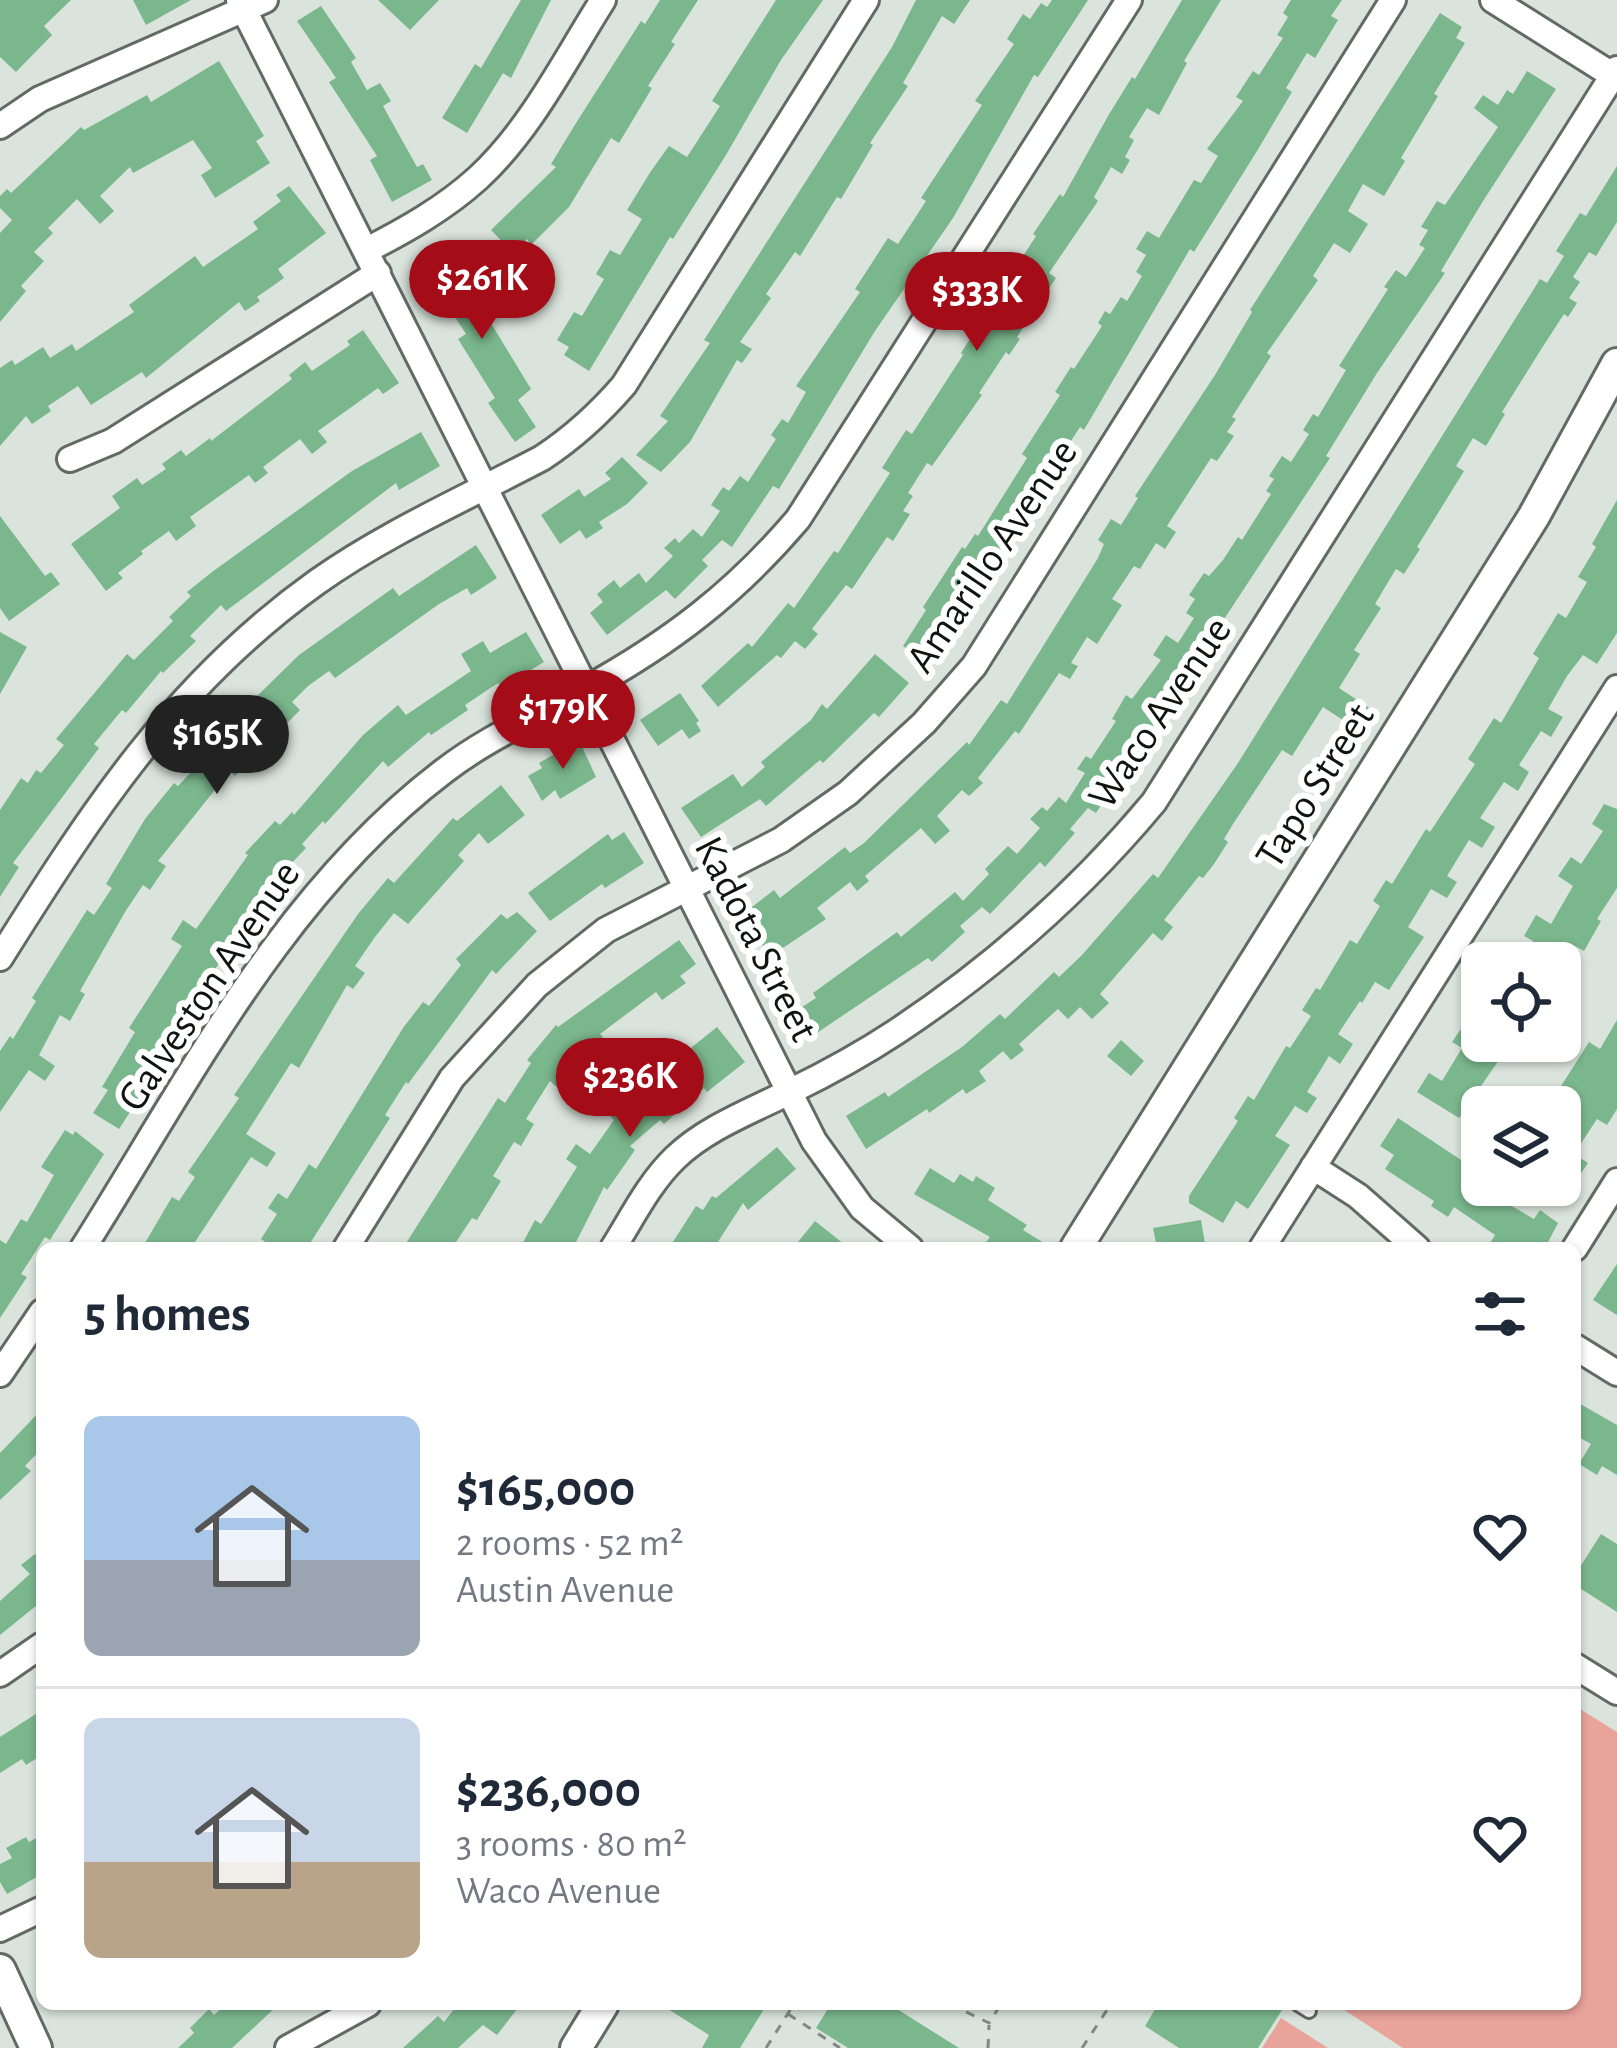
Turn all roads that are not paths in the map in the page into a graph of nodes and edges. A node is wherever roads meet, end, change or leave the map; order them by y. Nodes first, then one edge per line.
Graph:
1 (603, 0) edge
2 (866, 0) edge
3 (1130, 0) edge
4 (1393, 0) edge
5 (1492, 0) edge
6 (249, 4) edge
7 (1616, 74) edge
8 (0, 126) edge
9 (372, 262) junction
10 (1617, 364) edge
11 (70, 459) dead end
12 (486, 488) junction
13 (1617, 688) edge
14 (586, 689) junction
15 (687, 890) junction
16 (0, 958) edge
17 (790, 1092) junction
18 (1312, 1167) junction
19 (1617, 1181) edge
20 (87, 1242) edge
21 (350, 1242) edge
22 (617, 1242) edge
23 (895, 1242) edge
24 (1080, 1242) edge
25 (1266, 1242) edge
26 (1410, 1242) edge
27 (1579, 1242) edge
28 (36, 1321) edge
29 (1581, 1351) edge
30 (1617, 1373) edge
31 (0, 1374) edge
32 (36, 1649) edge
33 (1581, 1670) edge
34 (0, 1674) edge
35 (1617, 1692) edge
36 (36, 1913) edge
37 (0, 1929) edge
38 (0, 1970) edge
39 (357, 2010) edge
40 (599, 2010) edge
41 (36, 2048) edge
42 (288, 2048) edge
43 (576, 2048) edge

1 - 9 street
2 - 12 street
3 - 14 street, Galveston Avenue
4 - 15 street, Amarillo Avenue
5 - 7 street
6 - 8 street
6 - 9 street, Kadota Street
7 - 17 street, Waco Avenue
9 - 11 street
9 - 12 street, Kadota Street
10 - 24 street, Tapo Street
12 - 14 street, Kadota Street
12 - 16 street
13 - 18 street
14 - 15 street, Kadota Street
14 - 20 street, Galveston Avenue
15 - 17 street, Kadota Street
15 - 21 street, Amarillo Avenue
17 - 22 street, Waco Avenue
17 - 23 street, Kadota Street
18 - 25 street
18 - 26 street
19 - 27 street
28 - 31 street
29 - 30 street
32 - 34 street
33 - 35 street
36 - 37 street
38 - 41 street
39 - 42 street
40 - 43 street

